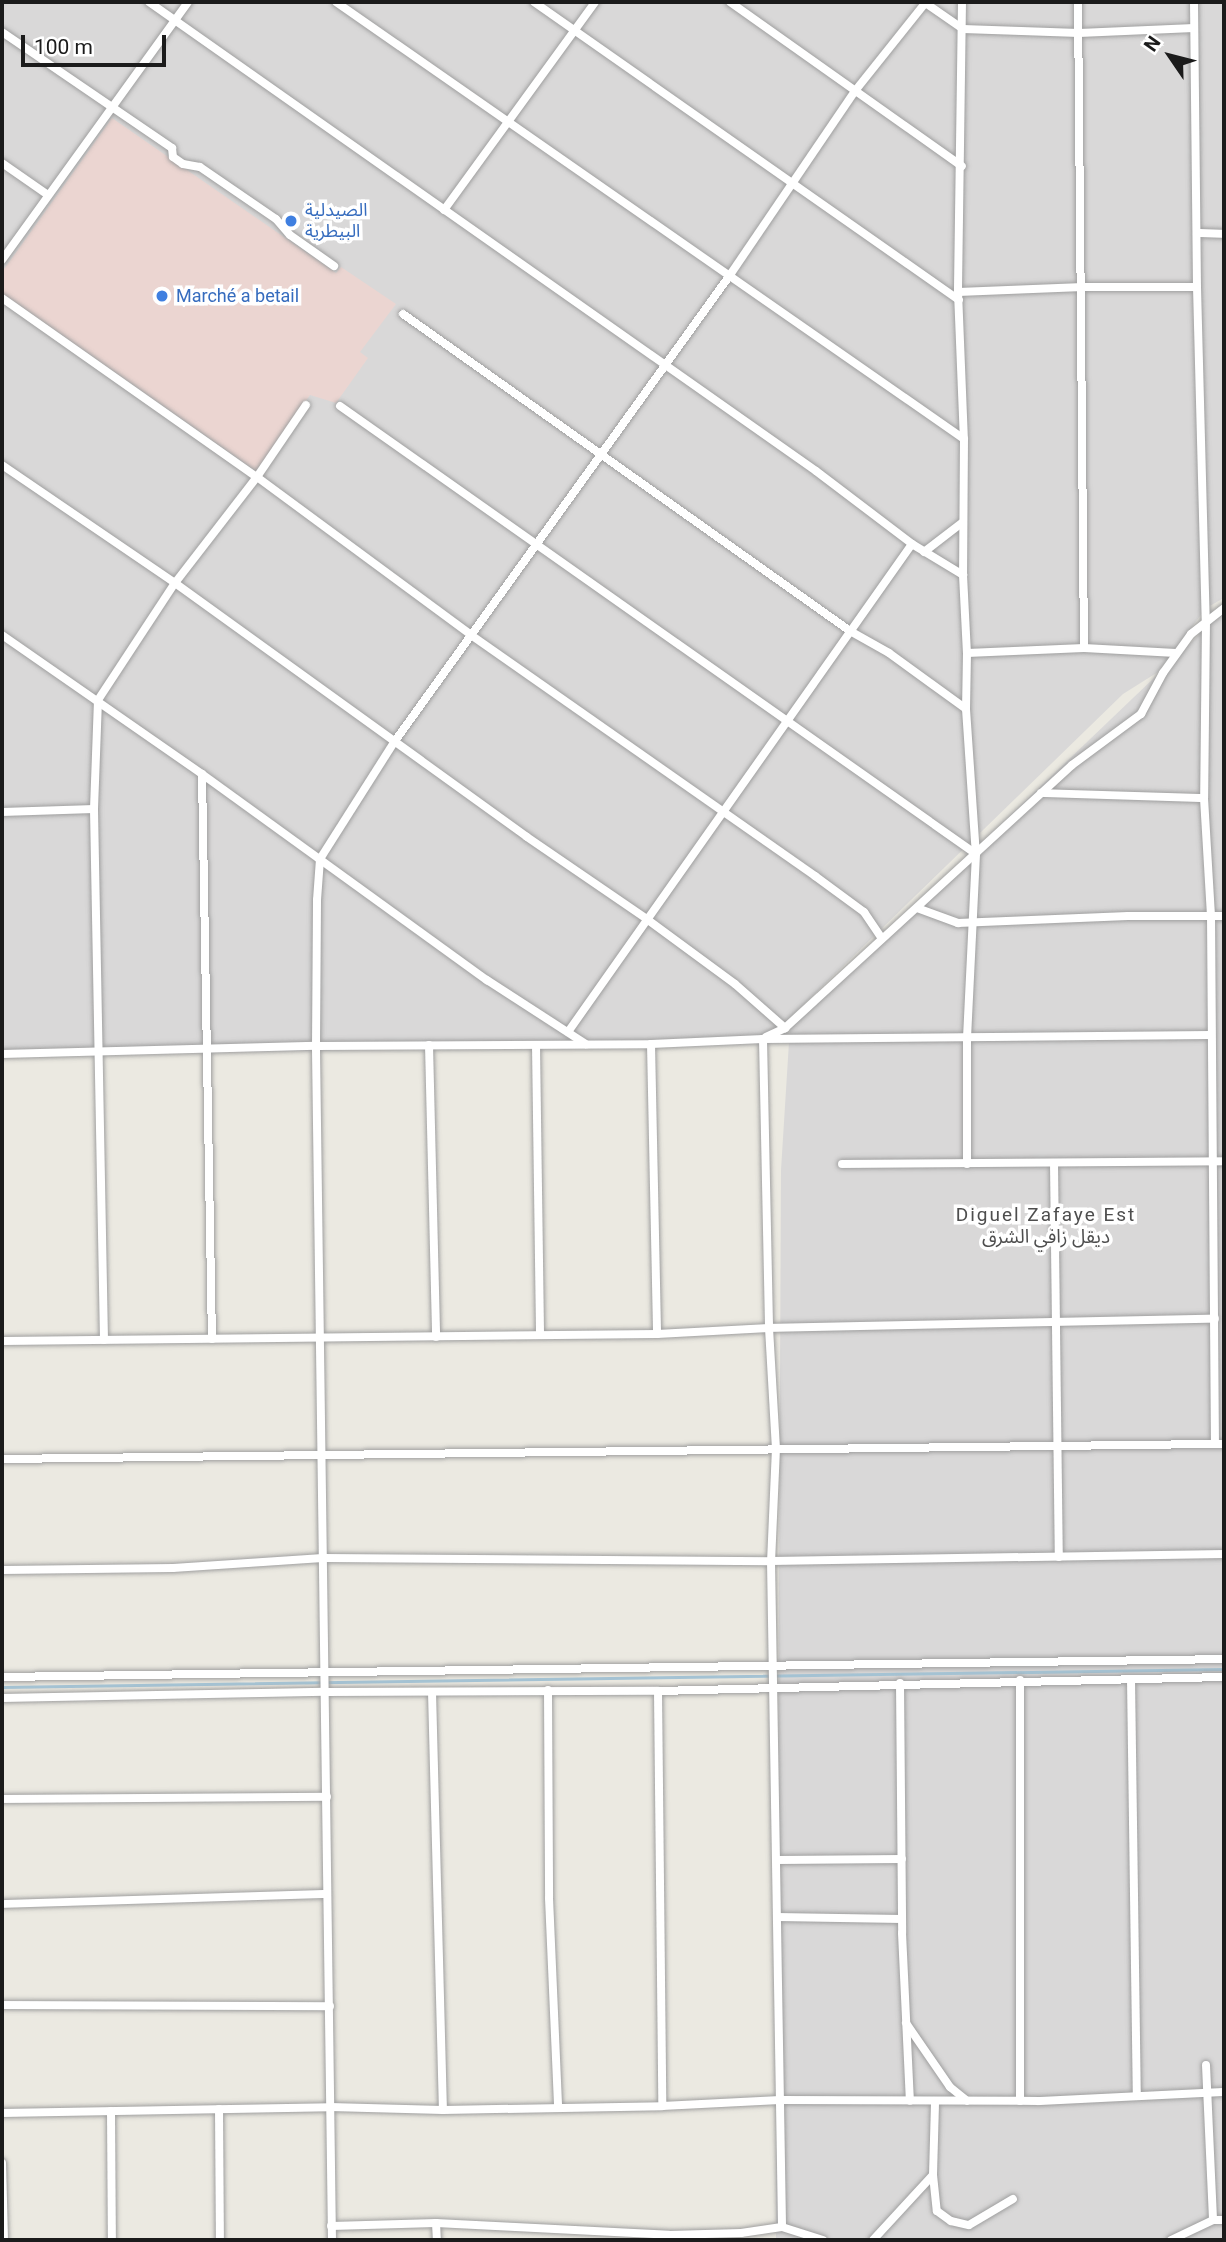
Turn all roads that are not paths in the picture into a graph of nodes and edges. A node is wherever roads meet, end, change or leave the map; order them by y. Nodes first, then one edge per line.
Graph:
1 (149, 2) edge
2 (188, 2) edge
3 (336, 2) edge
4 (534, 2) edge
5 (594, 2) edge
6 (730, 2) edge
7 (925, 2) edge
8 (962, 2) edge
9 (1078, 2) edge
10 (1194, 2) edge
11 (175, 20) junction
12 (1194, 28) junction
13 (963, 29) junction
14 (2, 32) edge
15 (575, 32) junction
16 (1079, 33) junction
17 (855, 91) junction
18 (110, 108) junction
19 (509, 124) junction
20 (2, 163) edge
21 (962, 166) junction
22 (793, 182) junction
23 (48, 195) junction
24 (444, 210) junction
25 (1197, 233) junction
26 (1224, 234) edge
27 (2, 260) edge
28 (334, 266) dead end
29 (730, 275) junction
30 (1083, 287) junction
31 (1196, 287) junction
32 (958, 296) junction
33 (2, 298) edge
34 (403, 314) dead end
35 (665, 366) junction
36 (306, 405) dead end
37 (340, 406) dead end
38 (964, 439) junction
39 (601, 454) junction
40 (2, 465) edge
41 (257, 477) junction
42 (963, 522) junction
43 (537, 543) junction
44 (912, 544) junction
45 (924, 552) junction
46 (963, 575) junction
47 (174, 583) junction
48 (1224, 608) edge
49 (1206, 621) junction
50 (850, 631) junction
51 (2, 635) edge
52 (471, 635) junction
53 (1084, 648) junction
54 (967, 653) junction
55 (1176, 653) junction
56 (98, 700) junction
57 (966, 709) junction
58 (786, 721) junction
59 (395, 741) junction
60 (202, 774) junction
61 (1041, 793) junction
62 (1205, 798) junction
63 (94, 809) junction
64 (723, 810) junction
65 (2, 813) edge
66 (976, 854) junction
67 (320, 859) junction
68 (917, 908) junction
69 (1211, 916) junction
70 (1224, 916) edge
71 (648, 920) junction
72 (970, 922) junction
73 (882, 939) junction
74 (785, 1028) junction
75 (568, 1032) junction
76 (1212, 1035) junction
77 (763, 1039) junction
78 (967, 1039) junction
79 (586, 1044) junction
80 (651, 1044) junction
81 (429, 1045) junction
82 (536, 1045) junction
83 (316, 1046) junction
84 (208, 1049) junction
85 (97, 1053) junction
86 (2, 1054) edge
87 (1220, 1161) edge
88 (1054, 1163) junction
89 (842, 1164) dead end
90 (967, 1164) junction
91 (1216, 1319) junction
92 (1056, 1321) junction
93 (769, 1328) junction
94 (540, 1334) junction
95 (657, 1334) junction
96 (320, 1337) junction
97 (436, 1337) junction
98 (212, 1339) junction
99 (104, 1340) junction
100 (2, 1341) edge
101 (1220, 1444) edge
102 (1058, 1445) junction
103 (776, 1448) junction
104 (321, 1455) junction
105 (2, 1460) edge
106 (1224, 1554) edge
107 (1059, 1557) junction
108 (323, 1558) junction
109 (771, 1561) junction
110 (2, 1570) edge
111 (1224, 1659) edge
112 (775, 1667) junction
113 (2, 1677) edge
114 (1224, 1677) edge
115 (1131, 1679) junction
116 (1020, 1680) junction
117 (325, 1683) junction
118 (900, 1683) junction
119 (775, 1685) junction
120 (548, 1690) junction
121 (658, 1691) junction
122 (432, 1692) junction
123 (2, 1698) edge
124 (327, 1797) junction
125 (2, 1799) edge
126 (902, 1859) junction
127 (776, 1860) junction
128 (327, 1894) junction
129 (2, 1905) edge
130 (777, 1917) junction
131 (902, 1919) junction
132 (2, 2005) edge
133 (330, 2006) junction
134 (906, 2023) junction
135 (1206, 2065) dead end
136 (1205, 2092) junction
137 (1224, 2092) edge
138 (1137, 2096) junction
139 (780, 2100) junction
140 (909, 2101) junction
141 (967, 2101) junction
142 (1020, 2101) junction
143 (935, 2102) junction
144 (662, 2106) junction
145 (330, 2107) junction
146 (558, 2108) junction
147 (219, 2109) junction
148 (443, 2110) junction
149 (111, 2111) junction
150 (2, 2113) edge
151 (2, 2164) edge
152 (933, 2175) junction
153 (1013, 2199) dead end
154 (1213, 2220) junction
155 (1224, 2220) edge
156 (436, 2223) junction
157 (331, 2225) junction
158 (782, 2227) junction
159 (752, 2236) edge
160 (4, 2240) edge
161 (112, 2240) edge
162 (220, 2240) edge
163 (332, 2240) edge
164 (437, 2240) edge
165 (823, 2240) edge
166 (873, 2240) edge
167 (1171, 2240) edge

1 - 11 street
2 - 11 street
3 - 19 street
4 - 15 street
5 - 15 street
6 - 17 street
7 - 13 street
7 - 17 street
8 - 13 street
9 - 16 street
10 - 12 street
11 - 18 street
11 - 24 street
12 - 16 street
12 - 25 street
13 - 16 street
13 - 21 street
14 - 18 street
15 - 19 street
15 - 22 street
16 - 30 street
17 - 21 street
17 - 22 street
18 - 23 street
18 - 28 street
19 - 24 street
19 - 29 street
20 - 23 street
21 - 32 street
22 - 29 street
22 - 32 street
23 - 27 street
24 - 35 street
25 - 26 street
25 - 31 street
29 - 35 street
29 - 38 street
30 - 31 street
30 - 32 street
30 - 53 street
31 - 49 street
32 - 38 street
33 - 41 street
34 - 39 street
35 - 39 street
35 - 44 street
36 - 41 street
37 - 43 street
38 - 42 street
39 - 43 street
39 - 50 street
40 - 47 street
41 - 47 street
41 - 52 street
42 - 45 street
42 - 46 street
43 - 52 street
43 - 58 street
44 - 45 street
44 - 50 street
45 - 46 street
46 - 54 street
47 - 56 street
47 - 59 street
48 - 49 street
49 - 55 street
49 - 62 street
50 - 57 street
50 - 58 street
51 - 56 street
52 - 59 street
52 - 64 street
53 - 54 street
53 - 55 street
54 - 57 street
55 - 61 street
56 - 60 street
56 - 63 street
57 - 66 street
58 - 64 street
58 - 66 street
59 - 67 street
59 - 71 street
60 - 67 street
60 - 84 street
61 - 62 street
61 - 66 street
62 - 69 street
63 - 65 street
63 - 85 street
64 - 71 street
64 - 73 street
66 - 68 street
66 - 72 street
67 - 75 street
67 - 83 street
68 - 72 street
68 - 73 street
69 - 70 street
69 - 72 street
69 - 76 street
71 - 74 street
71 - 75 street
72 - 78 street
73 - 74 street
74 - 77 street
75 - 79 street
76 - 78 street
76 - 87 street
77 - 78 street
77 - 80 street
77 - 93 street
78 - 90 street
79 - 80 street
79 - 82 street
80 - 95 street
81 - 82 street
81 - 83 street
81 - 97 street
82 - 94 street
83 - 84 street
83 - 96 street
84 - 85 street
84 - 98 street
85 - 86 street
85 - 99 street
87 - 88 street
87 - 91 street
88 - 90 street
88 - 92 street
89 - 90 street
91 - 92 street
91 - 101 street
92 - 93 street
92 - 102 street
93 - 95 street
93 - 103 street
94 - 95 street
94 - 97 street
96 - 97 street
96 - 98 street
96 - 104 street
98 - 99 street
99 - 100 street
101 - 102 street
102 - 103 street
102 - 107 street
103 - 104 street
103 - 109 street
104 - 105 street
104 - 108 street
106 - 107 street
107 - 109 street
108 - 109 street
108 - 110 street
108 - 117 street
109 - 112 street
111 - 112 street
112 - 117 street
112 - 119 street
113 - 117 street
114 - 115 street
115 - 116 street
115 - 138 street
116 - 118 street
116 - 142 street
117 - 122 street
117 - 123 street
117 - 124 street
118 - 119 street
118 - 126 street
119 - 121 street
119 - 127 street
120 - 121 street
120 - 122 street
120 - 146 street
121 - 144 street
122 - 148 street
124 - 125 street
124 - 128 street
126 - 127 street
126 - 131 street
127 - 130 street
128 - 129 street
128 - 133 street
130 - 131 street
130 - 139 street
131 - 134 street
132 - 133 street
133 - 145 street
134 - 140 street
134 - 141 street
135 - 136 street
136 - 137 street
136 - 138 street
136 - 154 street
138 - 142 street
139 - 140 street
139 - 144 street
139 - 158 street
140 - 143 street
141 - 142 street
141 - 143 street
143 - 152 street
144 - 146 street
145 - 147 street
145 - 148 street
145 - 157 street
146 - 148 street
147 - 149 street
147 - 162 street
149 - 150 street
149 - 161 street
151 - 160 street
152 - 153 street
152 - 166 street
154 - 155 street
154 - 167 street
156 - 157 street
156 - 159 street
156 - 164 street
157 - 163 street
158 - 159 street
158 - 165 street

